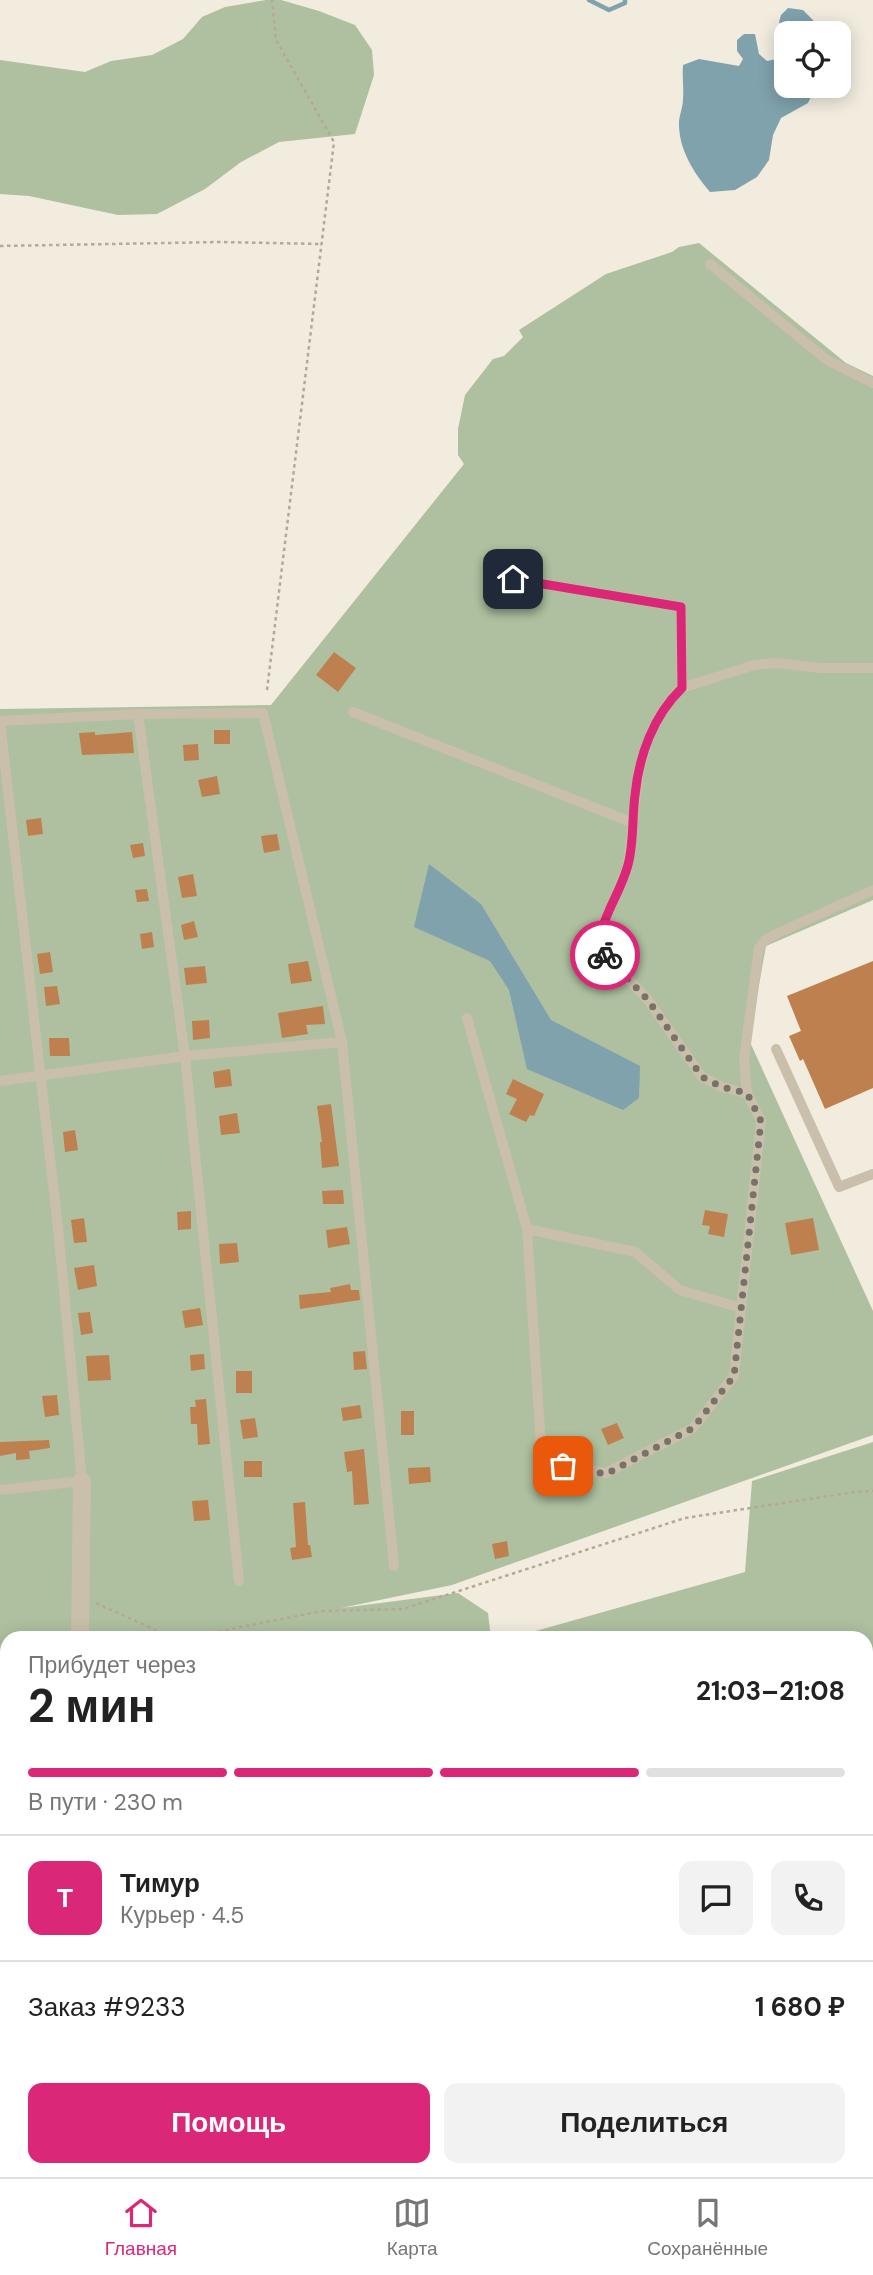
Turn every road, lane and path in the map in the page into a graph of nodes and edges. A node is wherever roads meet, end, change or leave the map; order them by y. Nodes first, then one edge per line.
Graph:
1 (272, 0) edge
2 (321, 244) junction
3 (0, 246) edge
4 (710, 264) dead end
5 (873, 383) edge
6 (513, 579) dead end
7 (873, 668) edge
8 (682, 688) junction
9 (267, 690) dead end
10 (353, 712) dead end
11 (138, 714) junction
12 (0, 722) edge
13 (633, 823) junction
14 (873, 890) edge
15 (467, 1018) dead end
16 (342, 1042) junction
17 (776, 1049) dead end
18 (185, 1056) junction
19 (41, 1077) junction
20 (0, 1081) edge
21 (747, 1093) junction
22 (873, 1174) edge
23 (527, 1229) junction
24 (741, 1308) junction
25 (82, 1481) junction
26 (0, 1490) edge
27 (873, 1491) edge
28 (394, 1566) dead end
29 (239, 1581) dead end
30 (81, 1595) junction
31 (80, 1631) edge
32 (156, 1631) edge
33 (220, 1631) edge

1 - 2 path
2 - 3 path
2 - 9 path
4 - 5 lane
6 - 8 lane
7 - 8 lane
8 - 13 lane
10 - 13 lane
11 - 12 lane
11 - 16 lane
11 - 18 lane
12 - 19 lane
13 - 21 lane
14 - 21 lane
15 - 23 lane
16 - 18 lane
16 - 28 lane
17 - 22 lane
18 - 19 lane
18 - 29 lane
19 - 20 lane
19 - 25 lane
21 - 24 lane
23 - 24 lane
23 - 24 lane
25 - 26 lane
25 - 30 street
27 - 33 path
30 - 31 street
30 - 32 path

